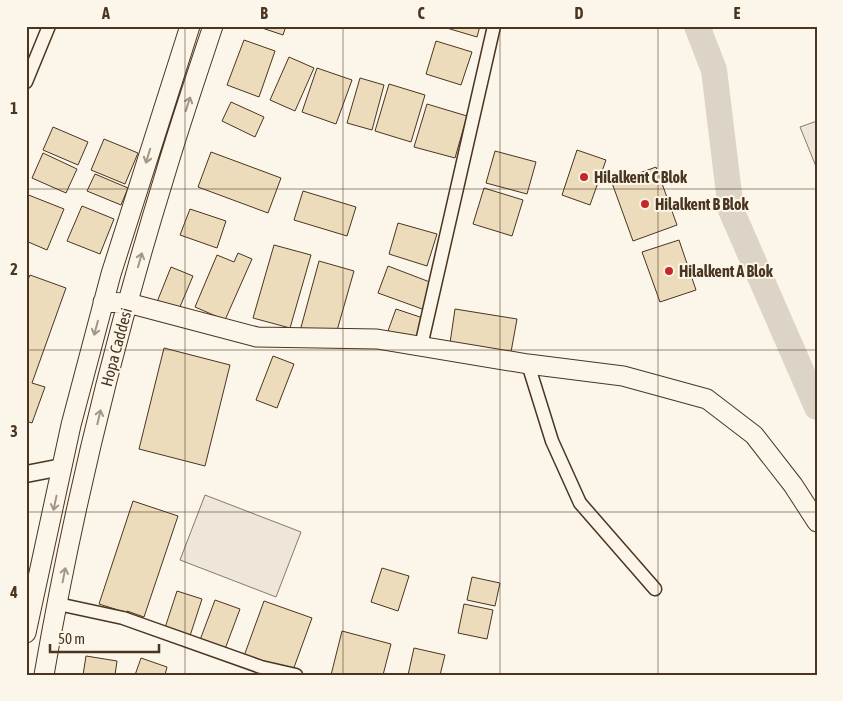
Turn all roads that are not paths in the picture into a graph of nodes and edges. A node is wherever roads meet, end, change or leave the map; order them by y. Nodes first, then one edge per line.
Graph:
1 (49, 26) edge
2 (190, 26) edge
3 (213, 26) edge
4 (494, 26) edge
5 (26, 82) edge
6 (103, 302) junction
7 (128, 303) junction
8 (421, 346) junction
9 (528, 364) junction
10 (62, 467) junction
11 (26, 474) edge
12 (817, 522) edge
13 (655, 589) dead end
14 (58, 604) junction
15 (26, 633) edge
16 (44, 675) edge
17 (296, 675) edge

1 - 5 street
2 -> 6 main road, Hopa Caddesi
7 -> 3 main road, Hopa Caddesi
4 - 8 street
6 - 7 main road
6 -> 10 main road, Hopa Caddesi
7 - 8 main road
14 -> 7 main road, Hopa Caddesi
8 - 9 main road
9 - 12 main road
9 - 13 street
10 - 11 street
10 -> 15 main road, Hopa Caddesi
14 - 16 main road, Hopa Caddesi
14 - 17 street

